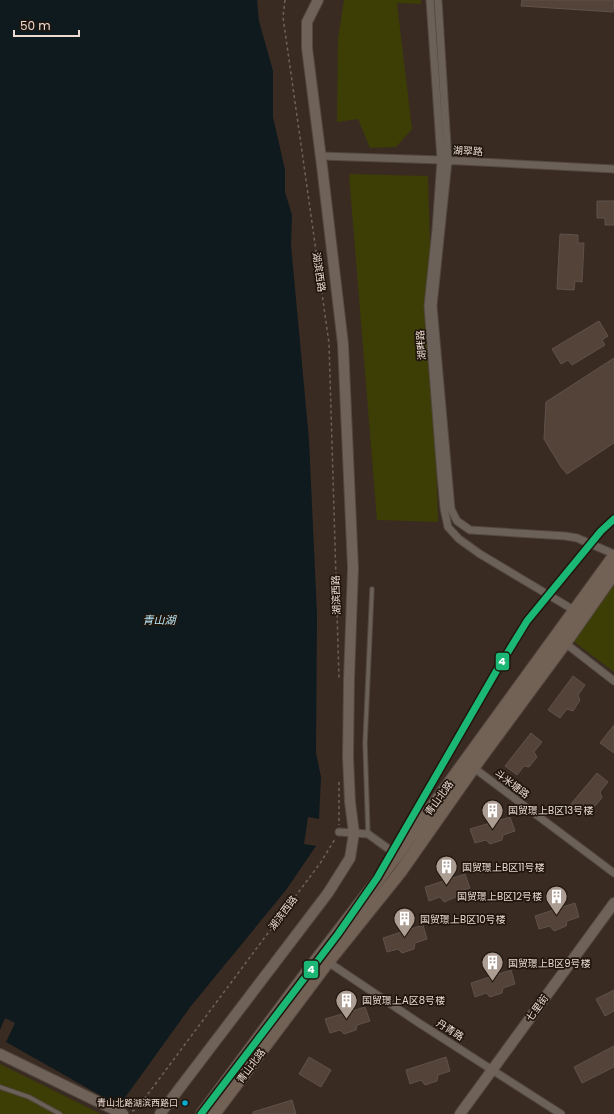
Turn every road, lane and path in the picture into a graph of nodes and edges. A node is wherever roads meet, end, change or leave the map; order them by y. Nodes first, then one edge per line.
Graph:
1 (285, 0) edge
2 (318, 0) edge
3 (430, 0) edge
4 (438, 0) edge
5 (321, 156) junction
6 (445, 160) junction
7 (614, 169) edge
8 (612, 554) edge
9 (614, 573) edge
10 (372, 589) dead end
11 (579, 613) junction
12 (565, 643) junction
13 (339, 679) dead end
14 (614, 681) edge
15 (474, 768) junction
16 (339, 778) dead end
17 (339, 832) junction
18 (354, 833) junction
19 (368, 834) junction
20 (397, 855) junction
21 (614, 873) edge
22 (614, 903) edge
23 (328, 962) junction
24 (0, 1054) edge
25 (492, 1069) junction
26 (0, 1087) edge
27 (121, 1113) edge
28 (60, 1114) edge
29 (160, 1114) edge
30 (202, 1114) edge
31 (214, 1114) edge
32 (460, 1114) edge
33 (561, 1114) edge

1 - 13 path, 湖滨西路
2 - 5 street, 湖滨西路
3 - 6 street, 湖畔路
4 - 6 street, 湖畔路
5 - 6 street, 湖翠路
5 - 18 street, 湖滨西路
6 - 7 street, 湖翠路
6 - 8 street, 湖畔路
6 - 11 street, 湖畔路
8 - 11 main road, 青山北路
9 - 11 main road, 青山北路
10 - 19 lane
11 - 12 main road, 青山北路
11 - 20 main road, 青山北路
12 - 14 street
12 - 15 main road, 青山北路
15 - 21 street, 斗米塘路
15 - 23 main road, 青山北路
16 - 17 path
17 - 18 street
17 - 27 path, 湖滨西路
18 - 19 street
18 - 29 street, 湖滨西路
19 - 20 street
20 - 30 main road, 青山北路
22 - 25 street, 七里街
23 - 25 street, 丹青路
23 - 31 main road, 青山北路
24 - 27 street
25 - 32 street, 七里街
25 - 33 street, 丹青路
26 - 28 lane

